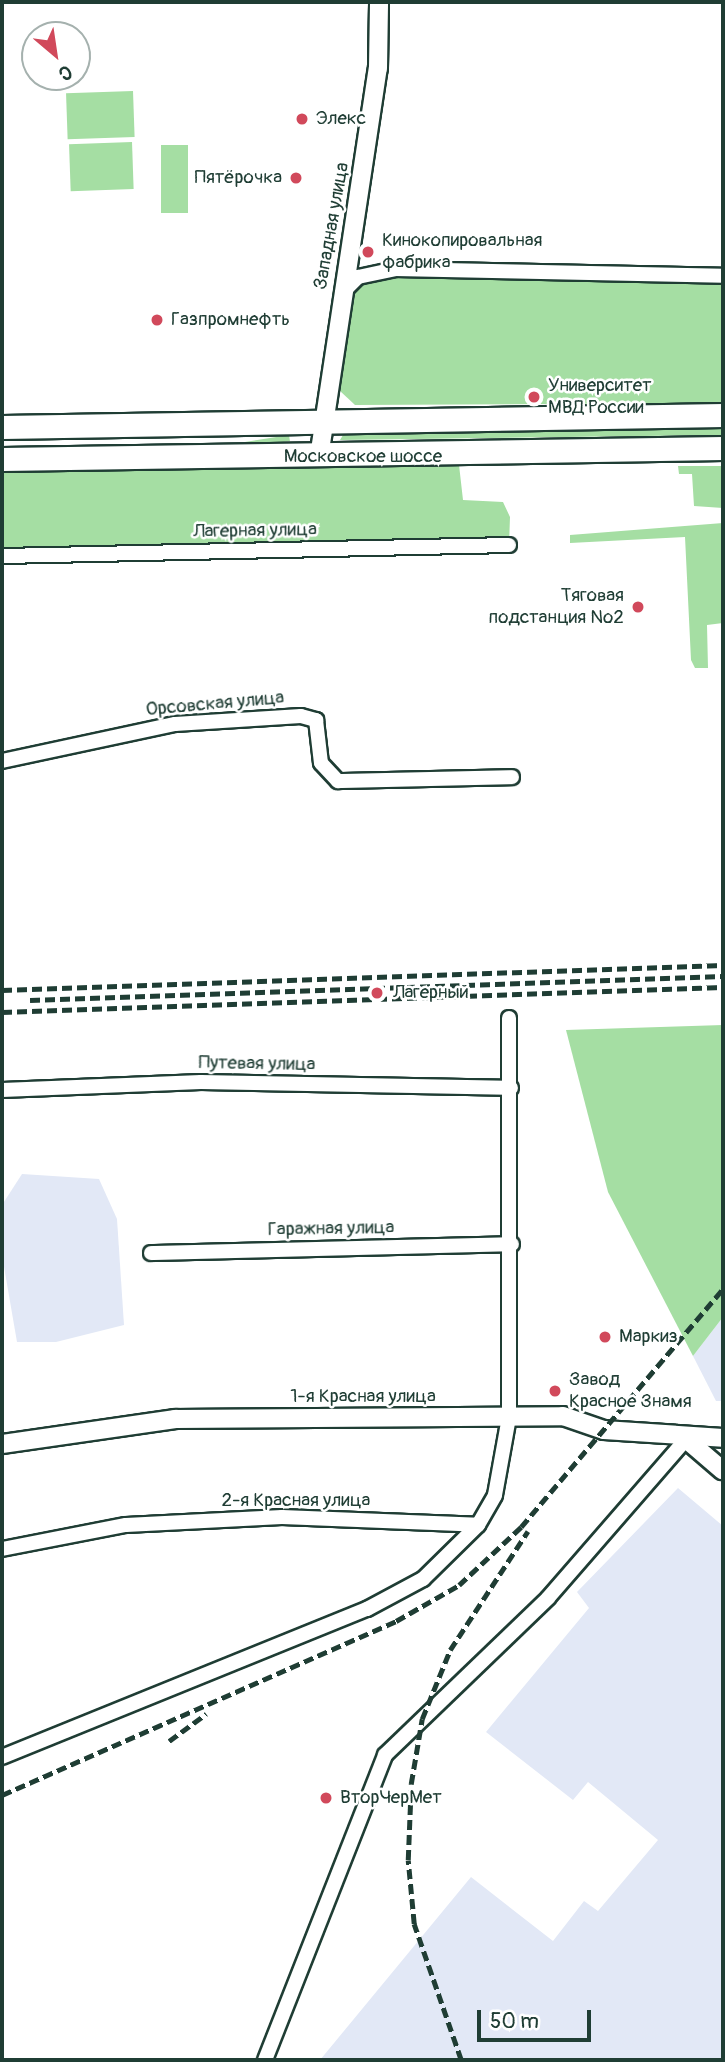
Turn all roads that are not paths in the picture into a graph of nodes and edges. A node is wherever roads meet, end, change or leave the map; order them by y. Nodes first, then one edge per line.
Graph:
1 (379, 2) edge
2 (723, 276) edge
3 (342, 293) junction
4 (723, 415) edge
5 (324, 420) junction
6 (2, 427) edge
7 (723, 448) edge
8 (319, 457) junction
9 (2, 459) edge
10 (509, 545) dead end
11 (2, 556) edge
12 (2, 761) edge
13 (512, 777) dead end
14 (509, 1018) dead end
15 (511, 1087) junction
16 (2, 1090) edge
17 (512, 1244) junction
18 (151, 1253) dead end
19 (509, 1417) junction
20 (686, 1438) junction
21 (723, 1438) edge
22 (2, 1444) edge
23 (723, 1445) edge
24 (722, 1473) edge
25 (478, 1525) junction
26 (2, 1549) edge
27 (2, 1756) edge
28 (265, 2060) edge

1 - 3 street, Западная улица
2 - 3 street
3 - 5 street, Западная улица
4 - 5 main road, Московское шоссе
5 - 6 main road, Московское шоссе
5 - 8 street, Западная улица
7 - 8 main road, Московское шоссе
8 - 9 main road, Московское шоссе
10 - 11 street, Лагерная улица
12 - 13 street, Орсовская улица
14 - 15 street
15 - 16 street, Путевая улица
15 - 17 street
17 - 18 street, Гаражная улица
17 - 19 street
19 - 20 street, 1-я Красная улица
19 - 22 street, 1-я Красная улица
19 - 25 street
20 - 21 street, 1-я Красная улица
20 - 24 street
20 - 28 street
23 - 24 street
25 - 26 street, 2-я Красная улица
25 - 27 street

